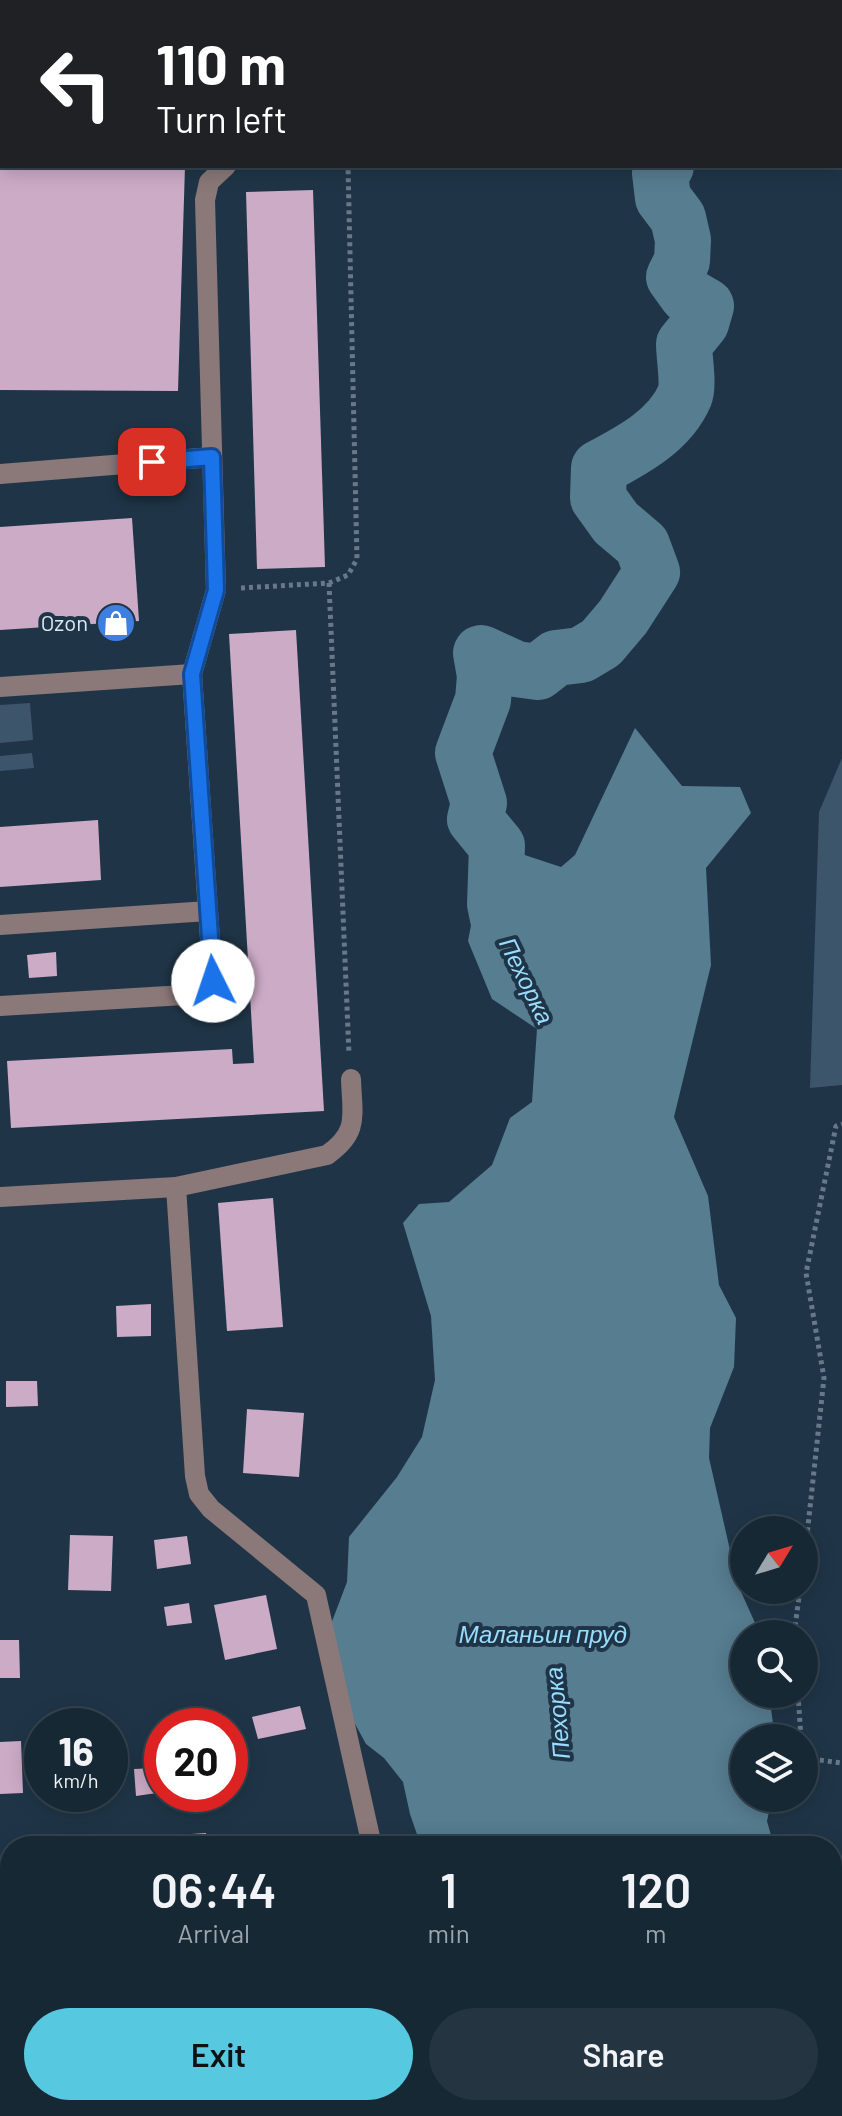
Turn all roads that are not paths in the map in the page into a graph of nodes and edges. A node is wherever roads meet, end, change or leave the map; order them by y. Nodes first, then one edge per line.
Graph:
1 (224, 168) edge
2 (212, 457) junction
3 (0, 474) edge
4 (192, 674) junction
5 (0, 687) edge
6 (208, 911) junction
7 (0, 925) edge
8 (0, 1006) edge
9 (351, 1079) road end
10 (176, 1187) junction
11 (0, 1197) edge
12 (370, 1836) edge

1 - 2 lane
2 - 3 lane
2 - 4 lane
4 - 5 lane
4 - 6 lane
6 - 7 lane
6 - 8 lane
9 - 10 lane
10 - 11 lane
10 - 12 lane

